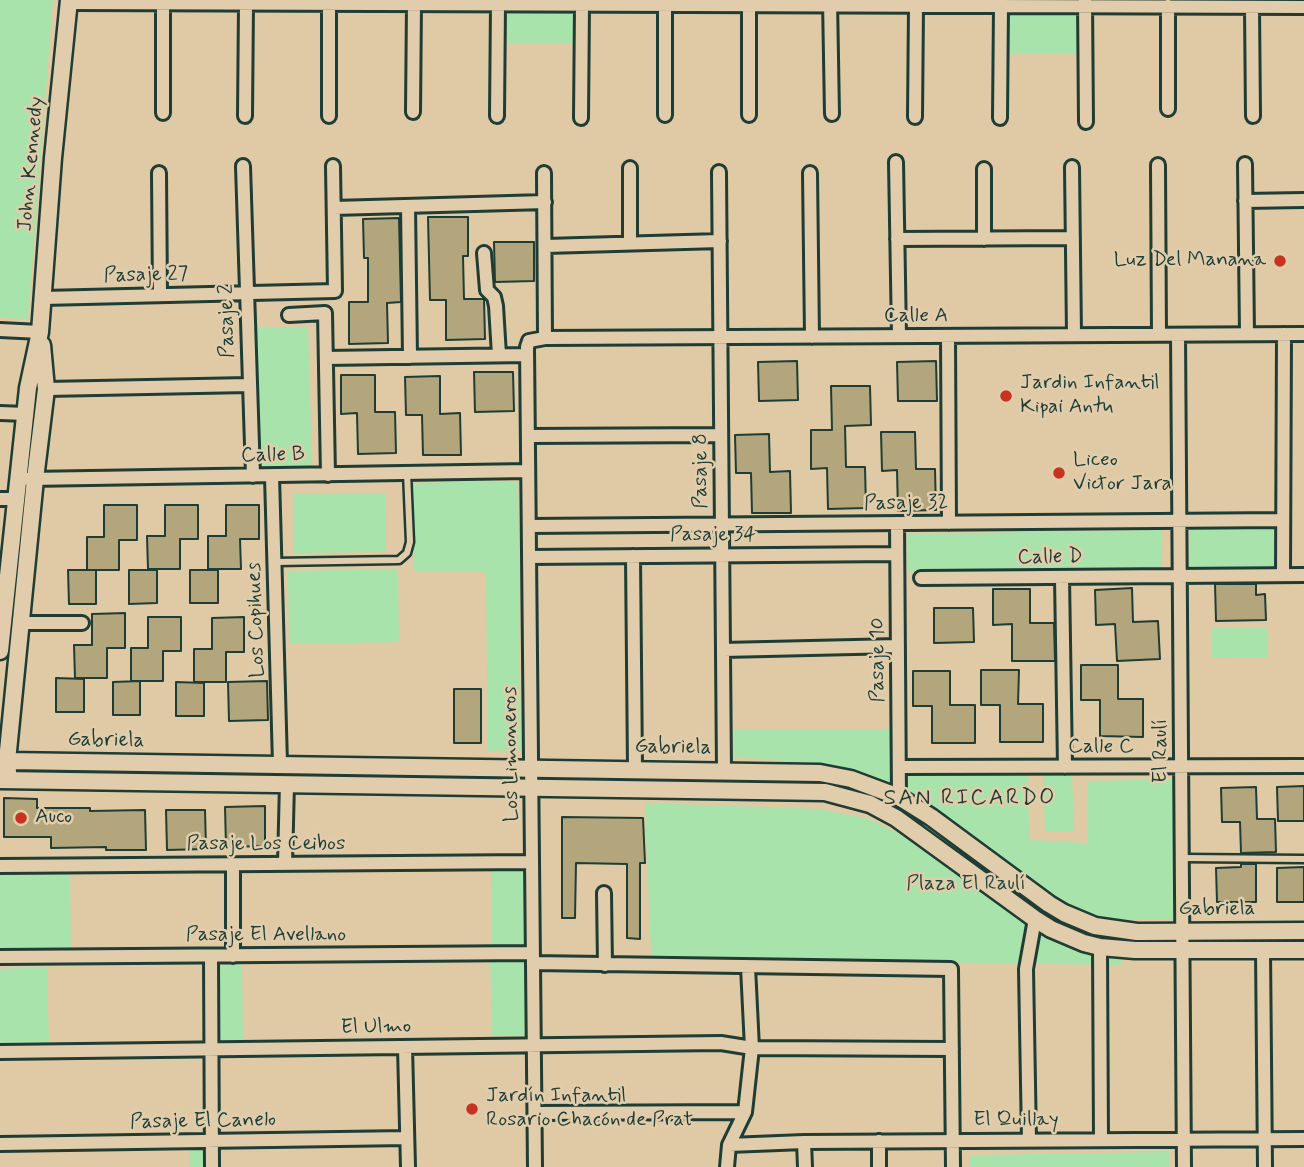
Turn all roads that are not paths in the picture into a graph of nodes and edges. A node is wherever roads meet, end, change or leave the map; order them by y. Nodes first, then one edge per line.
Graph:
1 (69, 1) edge
2 (372, 2) edge
3 (430, 2) edge
4 (630, 2) edge
5 (163, 3) junction
6 (830, 3) edge
7 (888, 3) edge
8 (1085, 3) edge
9 (1283, 3) edge
10 (246, 4) junction
11 (330, 4) junction
12 (414, 4) junction
13 (498, 4) junction
14 (582, 5) junction
15 (665, 5) junction
16 (749, 5) junction
17 (916, 6) junction
18 (1001, 6) junction
19 (1168, 6) junction
20 (1252, 6) junction
21 (1304, 7) edge
22 (1168, 109) dead end
23 (413, 112) dead end
24 (163, 113) dead end
25 (832, 114) dead end
26 (749, 115) dead end
27 (329, 116) dead end
28 (497, 116) dead end
29 (665, 116) dead end
30 (1253, 116) dead end
31 (245, 117) dead end
32 (915, 117) dead end
33 (581, 118) dead end
34 (1000, 118) dead end
35 (1086, 122) dead end
36 (897, 162) dead end
37 (1245, 164) dead end
38 (1158, 165) dead end
39 (243, 166) dead end
40 (333, 166) dead end
41 (1072, 167) dead end
42 (630, 168) dead end
43 (984, 169) dead end
44 (719, 172) dead end
45 (159, 173) dead end
46 (544, 173) dead end
47 (810, 173) dead end
48 (1304, 200) edge
49 (1245, 201) junction
50 (545, 202) junction
51 (408, 206) junction
52 (334, 208) junction
53 (1073, 238) junction
54 (897, 239) junction
55 (984, 239) junction
56 (720, 241) junction
57 (630, 243) junction
58 (545, 246) junction
59 (484, 253) dead end
60 (247, 293) junction
61 (160, 295) junction
62 (43, 298) junction
63 (289, 315) dead end
64 (0, 330) edge
65 (40, 332) junction
66 (1247, 334) junction
67 (1284, 334) junction
68 (1304, 334) edge
69 (1074, 335) junction
70 (1159, 335) junction
71 (1178, 335) junction
72 (948, 336) junction
73 (812, 337) junction
74 (899, 337) junction
75 (545, 338) junction
76 (720, 338) junction
77 (529, 341) joint
78 (499, 355) junction
79 (527, 355) junction
80 (410, 357) junction
81 (326, 358) junction
82 (248, 385) junction
83 (46, 389) junction
84 (0, 412) edge
85 (26, 414) junction
86 (721, 435) junction
87 (528, 436) junction
88 (528, 471) junction
89 (407, 473) junction
90 (272, 475) junction
91 (328, 475) junction
92 (253, 476) junction
93 (27, 479) junction
94 (0, 499) edge
95 (17, 499) junction
96 (1283, 520) junction
97 (1179, 521) junction
98 (897, 523) junction
99 (950, 523) junction
100 (722, 525) junction
101 (528, 526) junction
102 (897, 554) junction
103 (633, 556) junction
104 (722, 556) junction
105 (529, 557) junction
106 (274, 562) junction
107 (1180, 575) junction
108 (1283, 575) junction
109 (1304, 575) edge
110 (1062, 577) junction
111 (921, 578) dead end
112 (20, 623) junction
113 (82, 623) dead end
114 (898, 646) junction
115 (723, 650) junction
116 (0, 651) edge
117 (280, 764) junction
118 (1304, 766) edge
119 (899, 767) junction
120 (1065, 767) junction
121 (1181, 767) junction
122 (531, 768) junction
123 (635, 769) junction
124 (724, 770) junction
125 (4, 772) edge
126 (287, 783) junction
127 (531, 786) junction
128 (899, 797) junction
129 (1182, 858) junction
130 (1304, 859) edge
131 (532, 862) junction
132 (285, 864) junction
133 (233, 865) junction
134 (0, 866) edge
135 (604, 893) dead end
136 (1035, 919) junction
137 (1304, 931) edge
138 (1183, 932) junction
139 (1100, 947) junction
140 (1263, 950) junction
141 (1304, 950) edge
142 (1183, 951) junction
143 (211, 956) junction
144 (233, 956) junction
145 (0, 957) edge
146 (533, 958) junction
147 (605, 965) junction
148 (748, 967) junction
149 (534, 1045) junction
150 (405, 1047) junction
151 (752, 1048) junction
152 (212, 1049) junction
153 (952, 1049) junction
154 (0, 1052) edge
155 (745, 1112) junction
156 (535, 1113) junction
157 (407, 1139) junction
158 (1265, 1139) junction
159 (1304, 1139) edge
160 (1029, 1140) junction
161 (1101, 1140) junction
162 (1184, 1140) junction
163 (212, 1141) junction
164 (879, 1141) junction
165 (953, 1141) junction
166 (804, 1142) junction
167 (0, 1144) edge
168 (729, 1145) junction
169 (212, 1167) edge
170 (408, 1167) edge
171 (535, 1167) edge
172 (727, 1167) edge
173 (804, 1167) edge
174 (880, 1167) edge
175 (953, 1167) edge
176 (1184, 1167) edge
177 (1265, 1167) edge

1 - 5 street
1 - 62 street, John Kennedy
2 - 11 street
2 - 12 street
3 - 12 street
3 - 13 street
4 - 14 street
4 - 15 street
5 - 10 street
5 - 24 street
6 - 7 street
6 - 16 street
6 - 25 street
7 - 17 street
8 - 18 street
8 - 19 street
8 - 35 street
9 - 20 street
9 - 21 street
10 - 11 street
10 - 31 street
11 - 27 street
12 - 23 street
13 - 14 street
13 - 28 street
14 - 33 street
15 - 16 street
15 - 29 street
16 - 26 street
17 - 18 street
17 - 32 street
18 - 34 street
19 - 20 street
19 - 22 street
20 - 30 street
36 - 54 street
37 - 49 street
38 - 70 street
39 - 60 street, Pasaje 2
40 - 52 street
41 - 53 street
42 - 57 street
43 - 55 street
44 - 56 street, Pasaje 8
45 - 61 street
46 - 50 street
47 - 73 street
48 - 49 street
49 - 66 street
50 - 51 street
50 - 58 street
51 - 52 street
51 - 80 street
52 - 60 street, Pasaje 27
53 - 55 street
53 - 69 street
54 - 55 street
54 - 74 street
56 - 57 street
56 - 76 street, Pasaje 8
57 - 58 street
58 - 75 street
59 - 78 street
60 - 61 street, Pasaje 27
60 - 82 street, Pasaje 2
61 - 62 street, Pasaje 27
62 - 65 street, John Kennedy
63 - 81 street
64 - 65 street
65 - 83 street, John Kennedy
65 - 85 street, John Kennedy
66 - 67 street, Calle A
66 - 71 street, Calle A
67 - 68 street, Calle A
67 - 96 street
69 - 70 street, Calle A
69 - 72 street, Calle A
70 - 71 street, Calle A
71 - 97 street, El Raulí
72 - 74 street, Calle A
72 - 99 street
73 - 74 street, Calle A
73 - 76 street, Calle A
75 - 76 street, Calle A
75 - 77 street, Calle A
76 - 86 street, Pasaje 8
77 - 79 street, Los Limoneros
78 - 79 street
78 - 80 street
79 - 87 street, Los Limoneros
80 - 81 street
81 - 91 street
82 - 83 street
82 - 92 street, Pasaje 2
83 - 93 street, John Kennedy
84 - 85 street
85 - 93 street, John Kennedy
86 - 87 street
86 - 100 street, Pasaje 8
87 - 88 street, Los Limoneros
88 - 89 street, Calle B
88 - 101 street, Los Limoneros
89 - 91 street, Calle B
89 - 106 lane
90 - 91 street, Calle B
90 - 92 street, Calle B
90 - 106 street, Los Copihues
92 - 93 street, Calle B
93 - 95 street, John Kennedy
93 - 112 street, John Kennedy
94 - 95 street
95 - 116 street, John Kennedy
96 - 97 street, Pasaje 32
96 - 108 street
97 - 99 street, Pasaje 32
97 - 107 street, El Raulí
98 - 99 street, Pasaje 32
98 - 100 street, Pasaje 32
98 - 102 street, Pasaje 10
100 - 101 street, Pasaje 32
100 - 104 street, Pasaje 8
101 - 105 street, Los Limoneros
102 - 104 street, Pasaje 34
102 - 114 street, Pasaje 10
103 - 104 street, Pasaje 34
103 - 105 street, Pasaje 34
103 - 123 street
104 - 115 street, Pasaje 8
105 - 122 street, Los Limoneros
106 - 117 street, Los Copihues
107 - 108 street, Calle D
107 - 110 street, Calle D
107 - 121 street, El Raulí
108 - 109 street, Calle D
110 - 111 street, Calle D
110 - 120 street
112 - 113 street
112 - 125 street, John Kennedy
114 - 115 street
114 - 119 street, Pasaje 10
115 - 124 street, Pasaje 8
117 - 122 street, Gabriela
117 - 125 street, Gabriela
118 - 121 street, Calle C
119 - 120 street, Calle C
119 - 128 street, Pasaje 10
120 - 121 street, Calle C
121 - 129 street, El Raulí
122 - 123 street, Gabriela
122 - 127 street, Los Limoneros
123 - 124 street, Gabriela
124 - 128 street, Gabriela
125 - 126 street, Gabriela
126 - 127 street, Gabriela
126 - 132 street
127 - 131 street, Los Limoneros
127 - 136 street, Gabriela
128 - 138 street, Gabriela
129 - 130 lane
129 - 138 street, El Raulí
131 - 132 street, Pasaje Los Ceibos
131 - 146 street, Los Limoneros
132 - 133 street, Pasaje Los Ceibos
133 - 134 street, Pasaje Los Ceibos
133 - 144 street
135 - 147 street
136 - 139 street, Gabriela
136 - 160 street
137 - 138 street, Gabriela
138 - 142 street, El Raulí
139 - 142 street, Gabriela
139 - 161 street
140 - 141 street, Gabriela
140 - 142 street, Gabriela
140 - 158 street
142 - 162 street, El Raulí
143 - 144 street, Pasaje El Avellano
143 - 145 street, Pasaje El Avellano
143 - 152 street
144 - 146 street, Pasaje El Avellano
146 - 147 street, Pasaje El Avellano
146 - 149 street, Los Limoneros
147 - 148 street, Pasaje El Avellano
148 - 151 street
148 - 153 street, Pasaje El Avellano
149 - 150 street, El Ulmo
149 - 151 street, El Ulmo
149 - 156 street, Los Limoneros
150 - 152 street, El Ulmo
150 - 157 street
151 - 153 street, El Ulmo
151 - 155 street
152 - 154 street, El Ulmo
152 - 163 street
153 - 165 street
155 - 156 street
155 - 168 street
156 - 171 street, Los Limoneros
157 - 163 street, Pasaje El Canelo
157 - 170 street
158 - 159 street, El Quillay
158 - 162 street, El Quillay
158 - 177 street
160 - 161 street, El Quillay
160 - 165 street, El Quillay
161 - 162 street, El Quillay
162 - 176 street, El Raulí
163 - 167 street, Pasaje El Canelo
163 - 169 street
164 - 165 street, El Quillay
164 - 166 street, El Quillay
164 - 174 street
165 - 175 street
166 - 168 street, El Quillay
166 - 173 street
168 - 172 street

